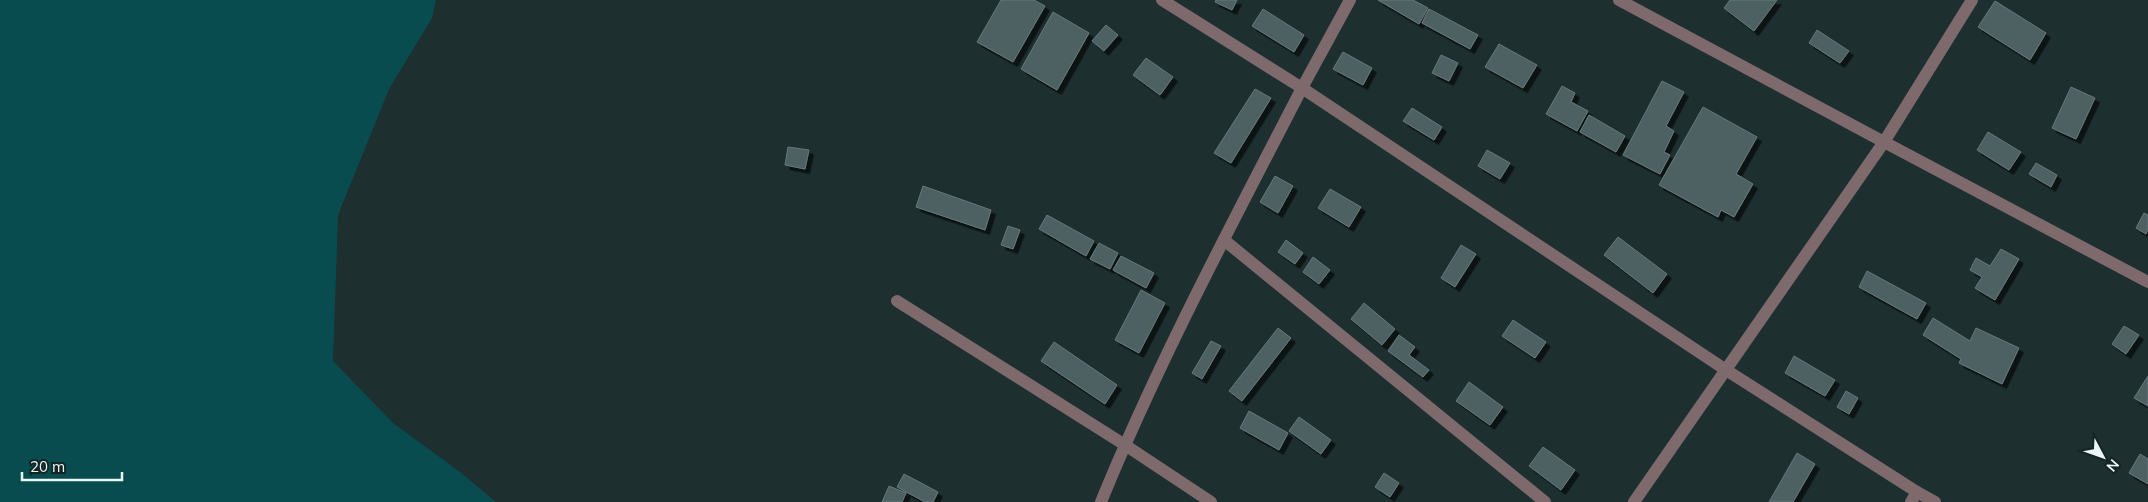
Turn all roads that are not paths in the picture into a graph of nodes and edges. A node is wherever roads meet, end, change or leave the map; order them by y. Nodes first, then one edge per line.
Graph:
1 (1162, 0) edge
2 (1350, 0) edge
3 (1619, 0) edge
4 (1972, 0) edge
5 (1302, 88) junction
6 (1884, 142) junction
7 (1224, 240) junction
8 (2148, 282) edge
9 (897, 301) dead end
10 (1726, 370) junction
11 (1125, 445) junction
12 (1914, 497) edge
13 (1101, 502) edge
14 (1211, 502) edge
15 (1546, 502) edge
16 (1634, 502) edge
17 (1935, 502) edge

1 - 5 street
2 - 5 street
3 - 6 street
4 - 6 street
5 - 7 street
5 - 10 street
6 - 8 street
6 - 10 street
7 - 11 street
7 - 15 street
9 - 11 street
10 - 12 street
10 - 16 street
11 - 13 street
11 - 14 street
12 - 17 street

